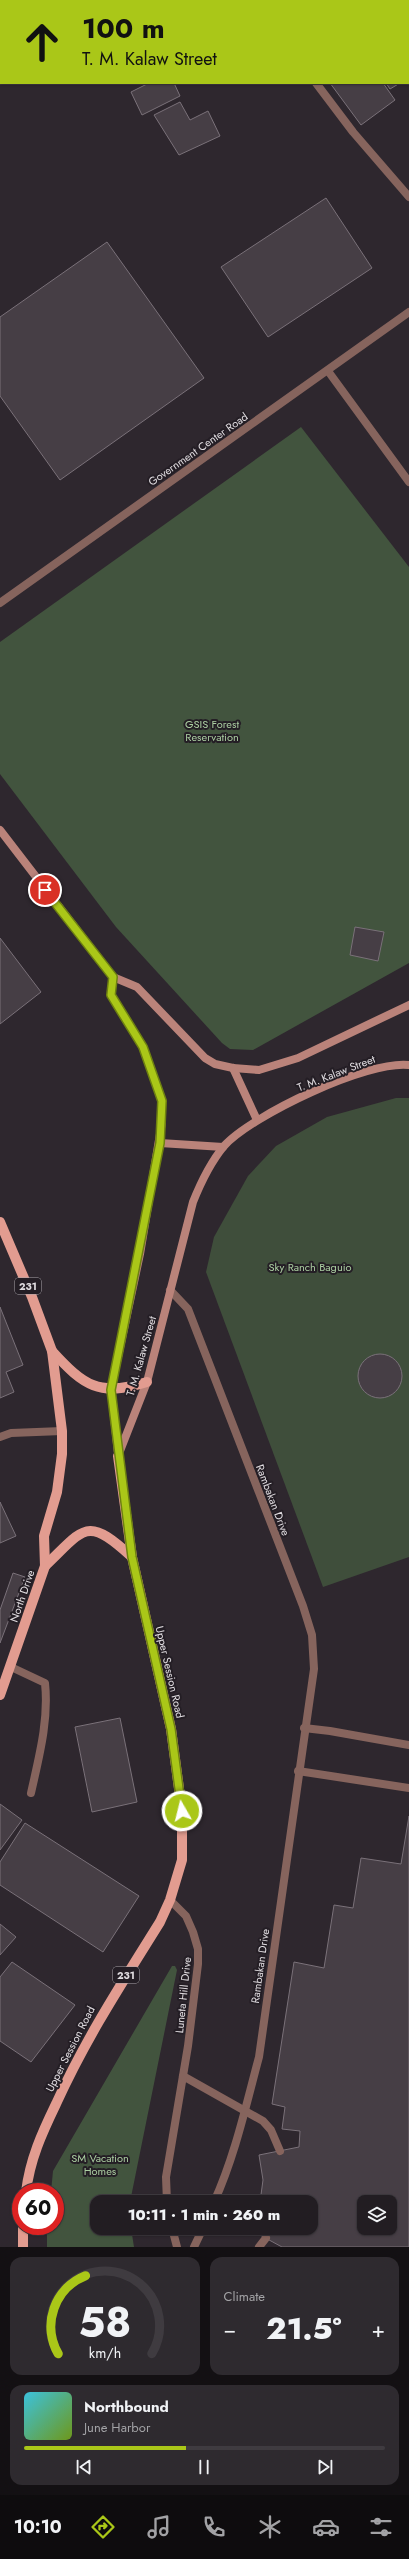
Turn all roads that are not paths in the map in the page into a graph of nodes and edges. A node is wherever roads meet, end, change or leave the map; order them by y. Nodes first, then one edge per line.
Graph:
1 (317, 84) edge
2 (409, 197) edge
3 (409, 312) edge
4 (328, 371) junction
5 (409, 482) edge
6 (0, 603) edge
7 (0, 830) edge
8 (113, 977) junction
9 (409, 1005) edge
10 (409, 1065) edge
11 (233, 1068) junction
12 (258, 1120) junction
13 (160, 1143) junction
14 (224, 1147) junction
15 (0, 1222) edge
16 (170, 1290) junction
17 (52, 1351) junction
18 (147, 1382) junction
19 (111, 1390) junction
20 (62, 1431) junction
21 (0, 1437) edge
22 (118, 1456) junction
23 (132, 1557) junction
24 (45, 1566) junction
25 (11, 1667) junction
26 (0, 1695) edge
27 (304, 1728) junction
28 (409, 1745) edge
29 (298, 1771) junction
30 (409, 1788) edge
31 (31, 1793) dead end
32 (170, 1900) junction
33 (183, 2076) junction
34 (245, 2110) junction
35 (280, 2151) dead end
36 (27, 2183) edge
37 (167, 2195) edge
38 (217, 2195) edge
39 (23, 2235) edge
40 (174, 2235) edge
41 (200, 2235) edge
42 (266, 2238) dead end
43 (22, 2247) edge
44 (177, 2247) edge
45 (194, 2247) edge
46 (259, 2247) edge

1 - 2 street
3 - 4 street, Government Center Road
4 - 5 street
4 - 6 street, Government Center Road
7 - 8 main road
8 - 11 main road
8 - 13 main road, T. M. Kalaw Street
9 - 11 main road
10 - 12 main road, T. M. Kalaw Street
11 - 12 main road
12 - 14 main road, T. M. Kalaw Street
13 - 14 main road
13 - 19 main road, T. M. Kalaw Street
14 - 16 main road, T. M. Kalaw Street
15 - 17 main road, 231
16 - 18 main road, T. M. Kalaw Street
16 - 27 street, Rambakan Drive
17 - 19 main road
17 - 20 main road, 231
18 - 19 main road
18 - 22 main road, T. M. Kalaw Street
19 - 22 main road, T. M. Kalaw Street
20 - 21 street
20 - 24 main road, North Drive
22 - 23 main road, Upper Session Road / 231
23 - 24 main road
23 - 32 main road, Upper Session Road / 231
24 - 25 main road, North Drive
25 - 26 main road, North Drive
25 - 31 street
27 - 28 street
27 - 29 street, Rambakan Drive
29 - 30 street
29 - 34 street, Rambakan Drive
32 - 33 street, Luneta Hill Drive
32 - 36 main road, Upper Session Road / 231
33 - 34 street
33 - 37 street, Luneta Hill Drive
34 - 35 street
34 - 38 street, Rambakan Drive
39 - 43 main road
40 - 44 street
41 - 45 street
42 - 46 street

